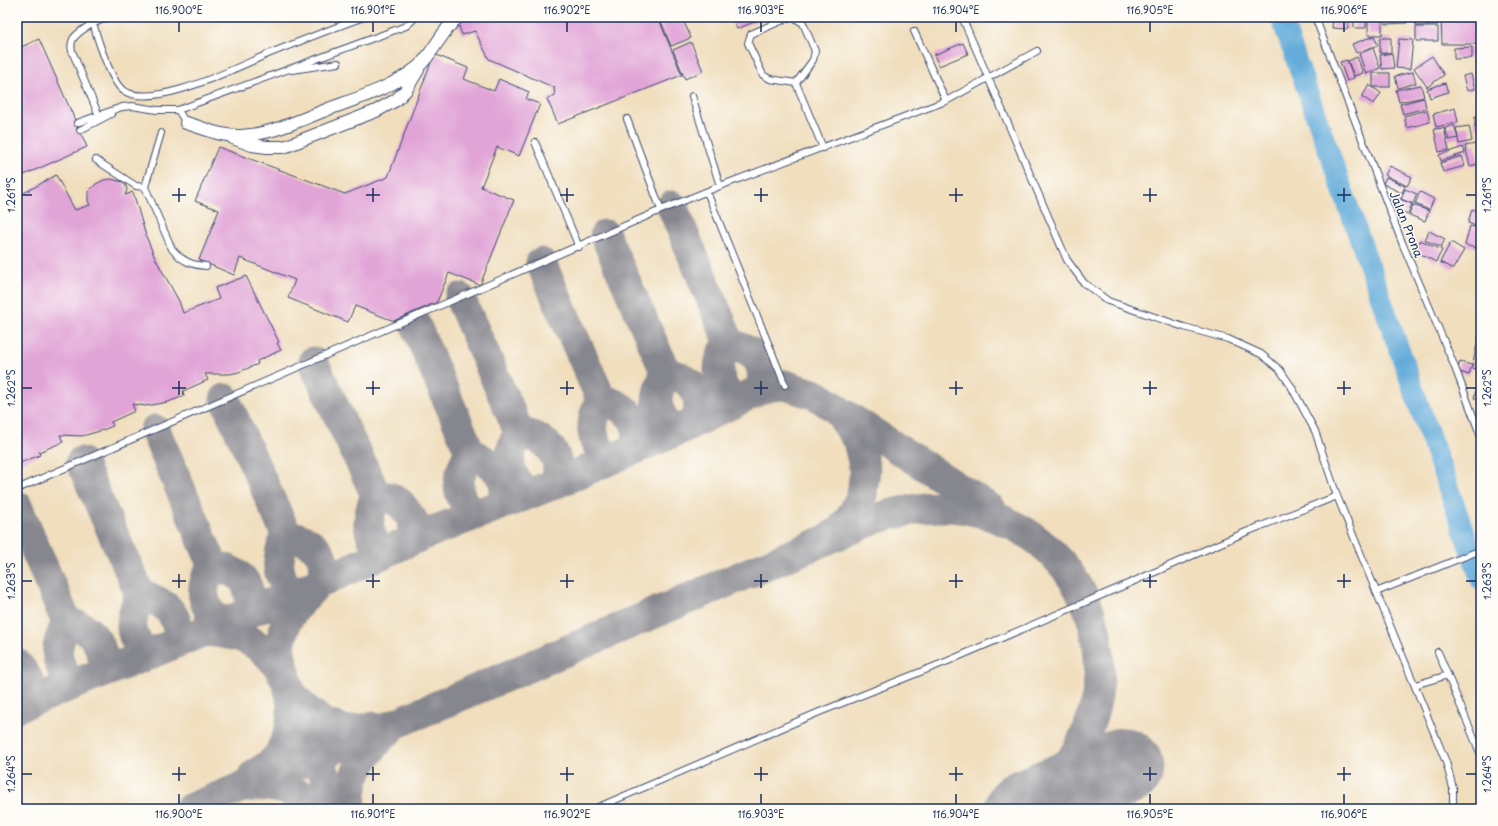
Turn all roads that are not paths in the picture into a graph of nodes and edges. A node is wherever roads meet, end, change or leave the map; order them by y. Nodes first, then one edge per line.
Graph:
1 (108, 17) edge
2 (364, 17) edge
3 (416, 17) edge
4 (458, 17) edge
5 (790, 17) edge
6 (793, 17) edge
7 (962, 17) edge
8 (1315, 17) edge
9 (93, 20) edge
10 (914, 31) dead end
11 (1038, 51) dead end
12 (338, 63) dead end
13 (420, 65) junction
14 (279, 72) junction
15 (988, 78) junction
16 (796, 82) junction
17 (692, 96) dead end
18 (946, 101) junction
19 (122, 107) junction
20 (178, 110) junction
21 (99, 116) junction
22 (627, 119) dead end
23 (77, 123) dead end
24 (186, 123) joint
25 (80, 130) dead end
26 (161, 133) dead end
27 (226, 136) junction
28 (535, 142) dead end
29 (823, 148) junction
30 (96, 160) dead end
31 (720, 186) junction
32 (145, 187) junction
33 (707, 192) junction
34 (661, 210) junction
35 (579, 247) junction
36 (206, 266) dead end
37 (785, 385) dead end
38 (1481, 437) edge
39 (17, 489) edge
40 (1337, 496) junction
41 (1481, 550) edge
42 (1376, 592) junction
43 (1438, 652) dead end
44 (1448, 675) junction
45 (1414, 685) junction
46 (1481, 755) edge
47 (594, 809) edge
48 (1453, 809) edge

1 - 9 lane
2 - 9 lane
3 - 14 lane
4 - 13 street
5 - 16 lane
6 - 16 lane
7 - 15 lane
8 - 38 lane, Jalan Prona
9 - 21 lane
10 - 18 lane
11 - 15 lane
12 - 14 lane
13 - 27 street
13 - 27 street
14 - 20 lane
15 - 18 lane
15 - 40 lane
16 - 29 lane
17 - 31 lane
18 - 29 lane
19 - 20 lane
19 - 21 lane
19 - 25 lane
20 - 24 lane
21 - 23 lane
22 - 34 lane
24 - 27 street
26 - 32 lane
28 - 35 lane
29 - 31 lane
30 - 32 lane
31 - 33 lane
32 - 36 lane
33 - 34 lane
33 - 37 lane
34 - 35 lane
35 - 39 lane
40 - 42 lane
40 - 47 lane
41 - 42 lane
42 - 45 lane
43 - 44 lane
44 - 45 lane
44 - 46 lane
45 - 48 lane

